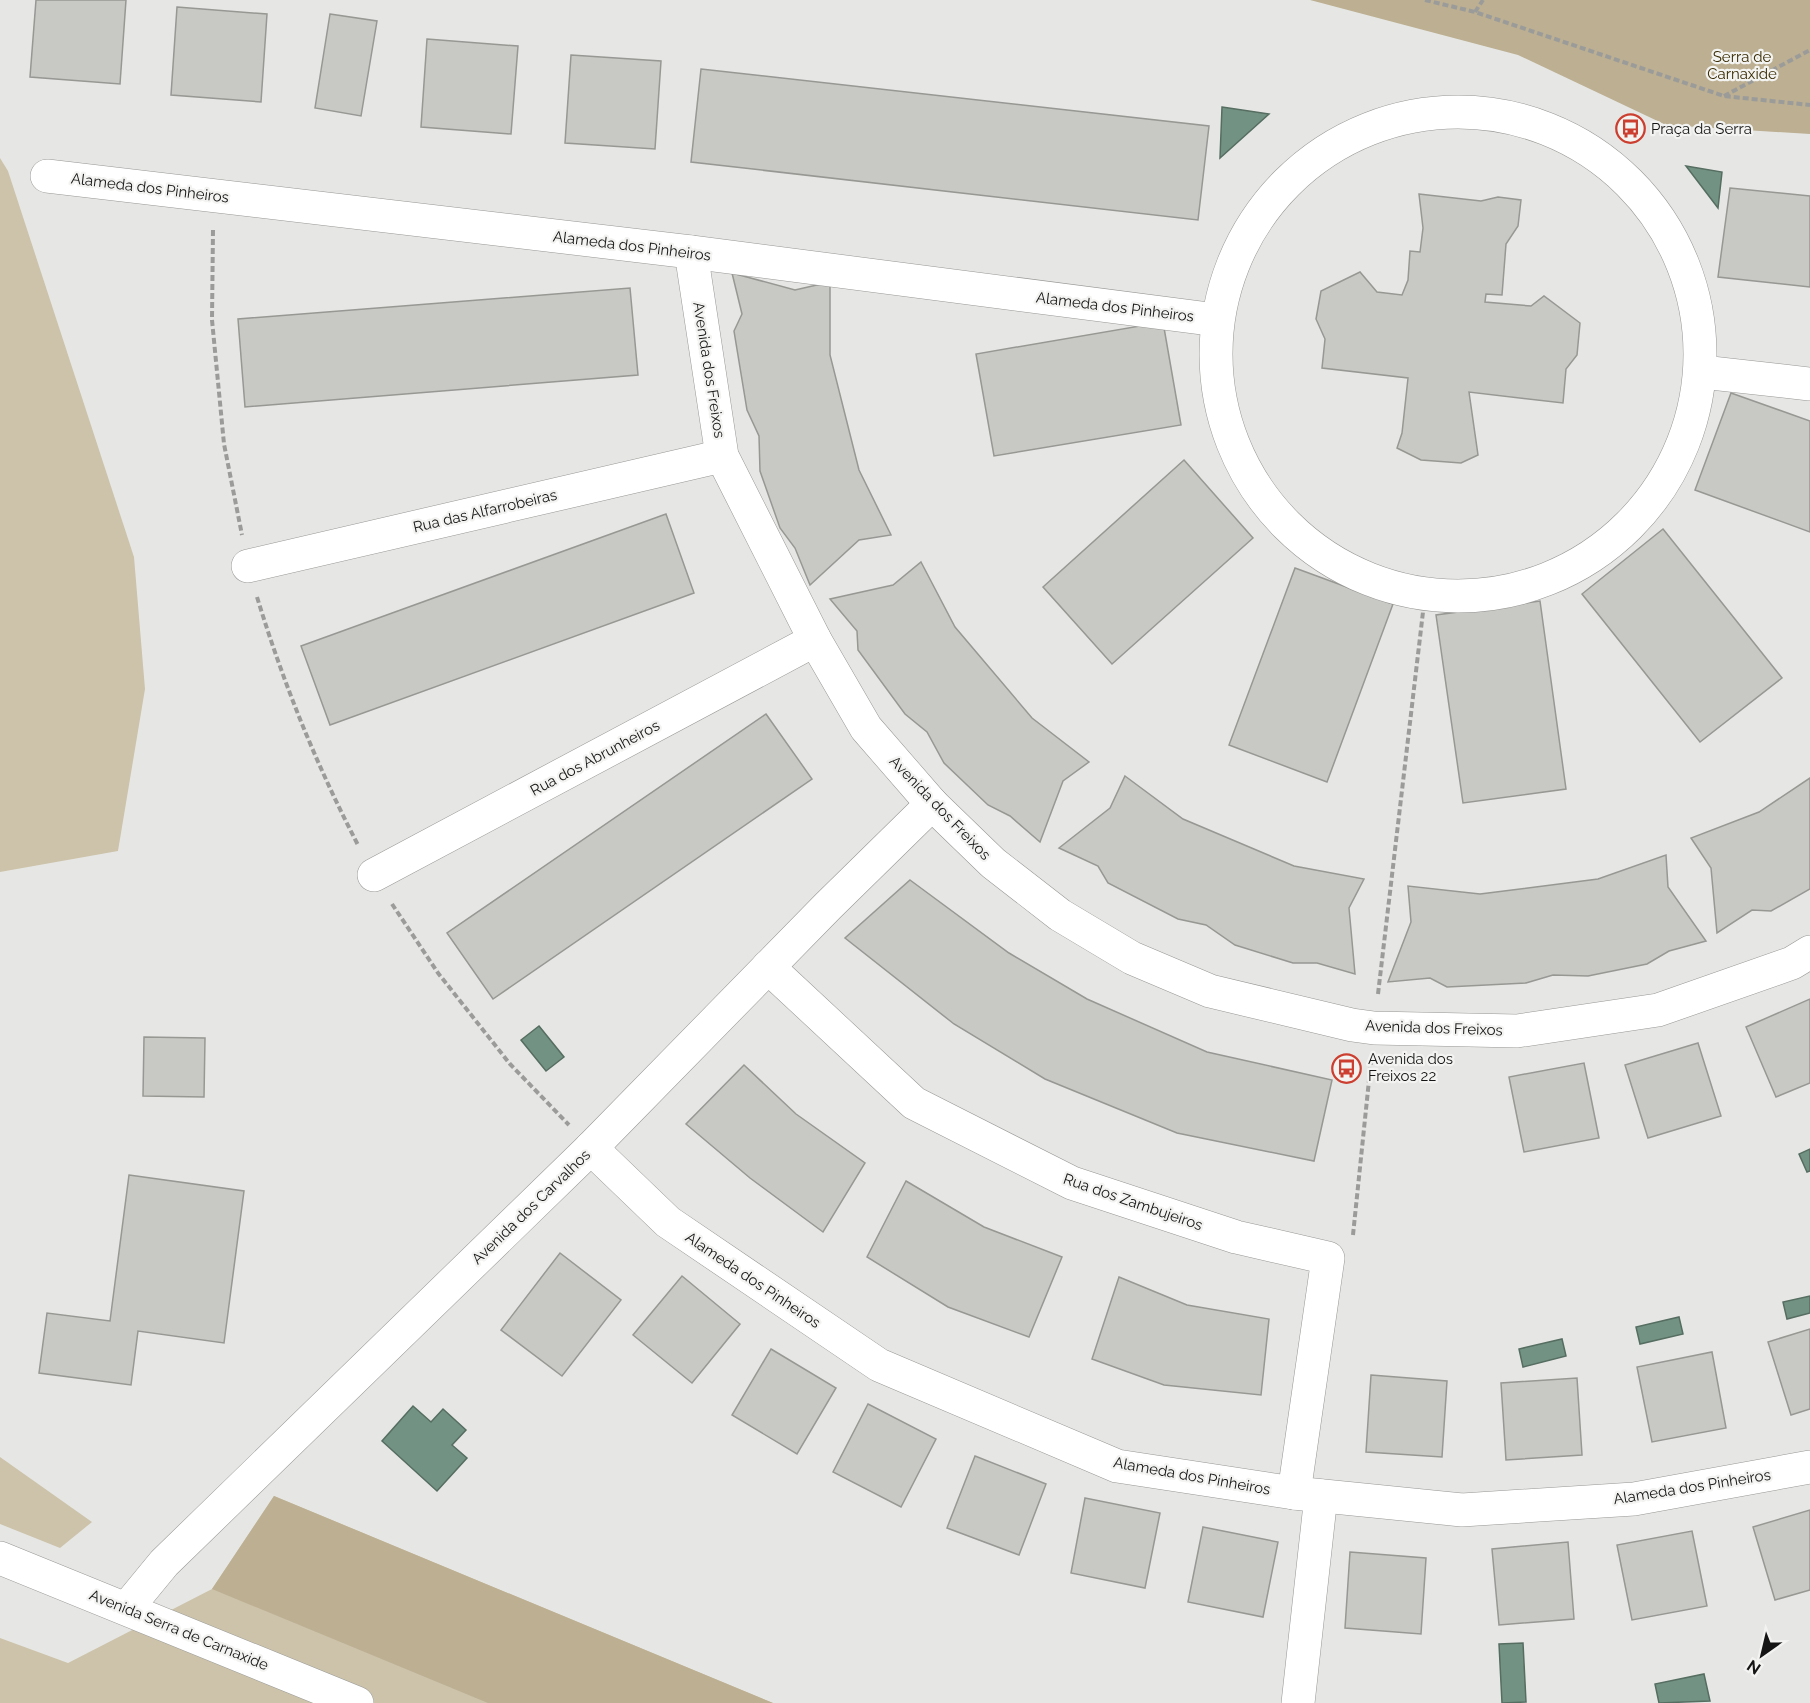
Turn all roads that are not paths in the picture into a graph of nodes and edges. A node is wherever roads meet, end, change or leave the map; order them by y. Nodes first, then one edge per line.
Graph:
1 (47, 176) dead end
2 (691, 252) junction
3 (1217, 320) junction
4 (1702, 372) junction
5 (1810, 384) edge
6 (723, 456) junction
7 (248, 566) road end
8 (815, 640) junction
9 (932, 804) junction
10 (374, 875) road end
11 (1810, 952) edge
12 (768, 967) junction
13 (591, 1148) junction
14 (1810, 1467) edge
15 (1308, 1495) junction
16 (0, 1558) edge
17 (128, 1608) junction
18 (357, 1703) edge
19 (1298, 1703) edge

1 - 2 street, Alameda dos Pinheiros
2 - 3 street, Alameda dos Pinheiros
2 - 6 street, Avenida dos Freixos
3 - 4 street
3 - 4 street
4 - 5 street
6 - 7 street, Rua das Alfarrobeiras
6 - 8 street, Avenida dos Freixos
8 - 9 street, Avenida dos Freixos
8 - 10 street, Rua dos Abrunheiros
9 - 11 street, Avenida dos Freixos
9 - 12 street, Avenida dos Carvalhos
12 - 13 street, Avenida dos Carvalhos
12 - 15 street, Rua dos Zambujeiros
13 - 15 street, Alameda dos Pinheiros
13 - 17 street, Avenida dos Carvalhos
14 - 15 street, Alameda dos Pinheiros
15 - 19 street
16 - 17 street, Avenida Serra de Carnaxide
17 - 18 street, Avenida Serra de Carnaxide

